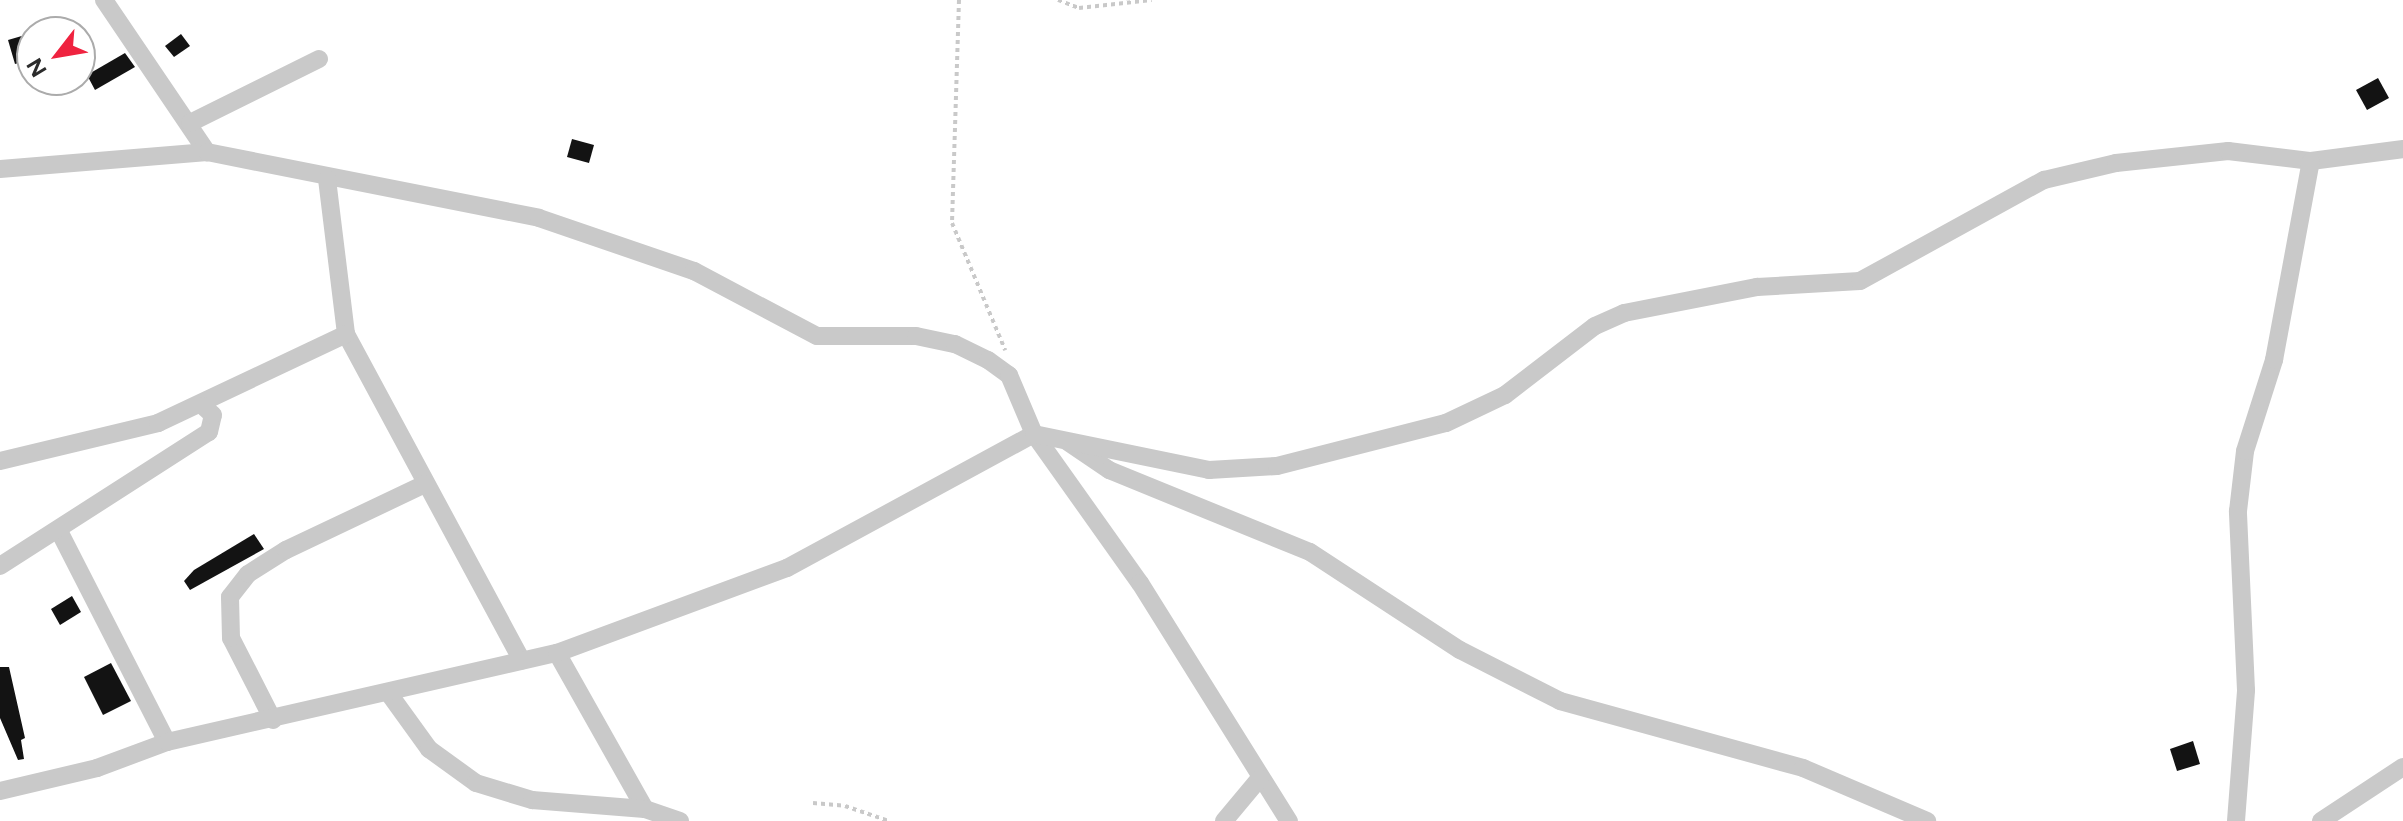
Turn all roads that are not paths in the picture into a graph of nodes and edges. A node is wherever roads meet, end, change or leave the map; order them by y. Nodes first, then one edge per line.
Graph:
1 (104, 0) edge
2 (319, 59) dead end
3 (190, 123) junction
4 (2403, 149) edge
5 (207, 152) junction
6 (2311, 161) junction
7 (0, 169) edge
8 (327, 179) junction
9 (346, 334) junction
10 (203, 406) junction
11 (1034, 434) junction
12 (1057, 435) junction
13 (0, 461) edge
14 (425, 484) junction
15 (59, 531) junction
16 (0, 566) edge
17 (557, 653) junction
18 (522, 661) junction
19 (390, 695) junction
20 (273, 720) junction
21 (167, 742) junction
22 (2403, 767) edge
23 (1260, 778) junction
24 (0, 791) edge
25 (645, 809) junction
26 (680, 821) edge
27 (1224, 821) edge
28 (1289, 821) edge
29 (1927, 821) edge
30 (2236, 821) edge
31 (2321, 821) edge

1 - 3 street
2 - 3 street
3 - 5 street
4 - 6 street
5 - 7 street
5 - 8 street
6 - 12 street
6 - 30 street
8 - 9 street
8 - 11 street
9 - 10 street
9 - 14 street
10 - 13 street
10 - 15 street
11 - 12 street
11 - 17 street
11 - 23 street
12 - 29 street
14 - 18 street
14 - 20 street
15 - 16 street
15 - 21 street
17 - 18 street
17 - 25 street
18 - 19 street
19 - 20 street
19 - 25 street
20 - 21 street
21 - 24 street
22 - 31 street
23 - 27 street
23 - 28 street
25 - 26 street

